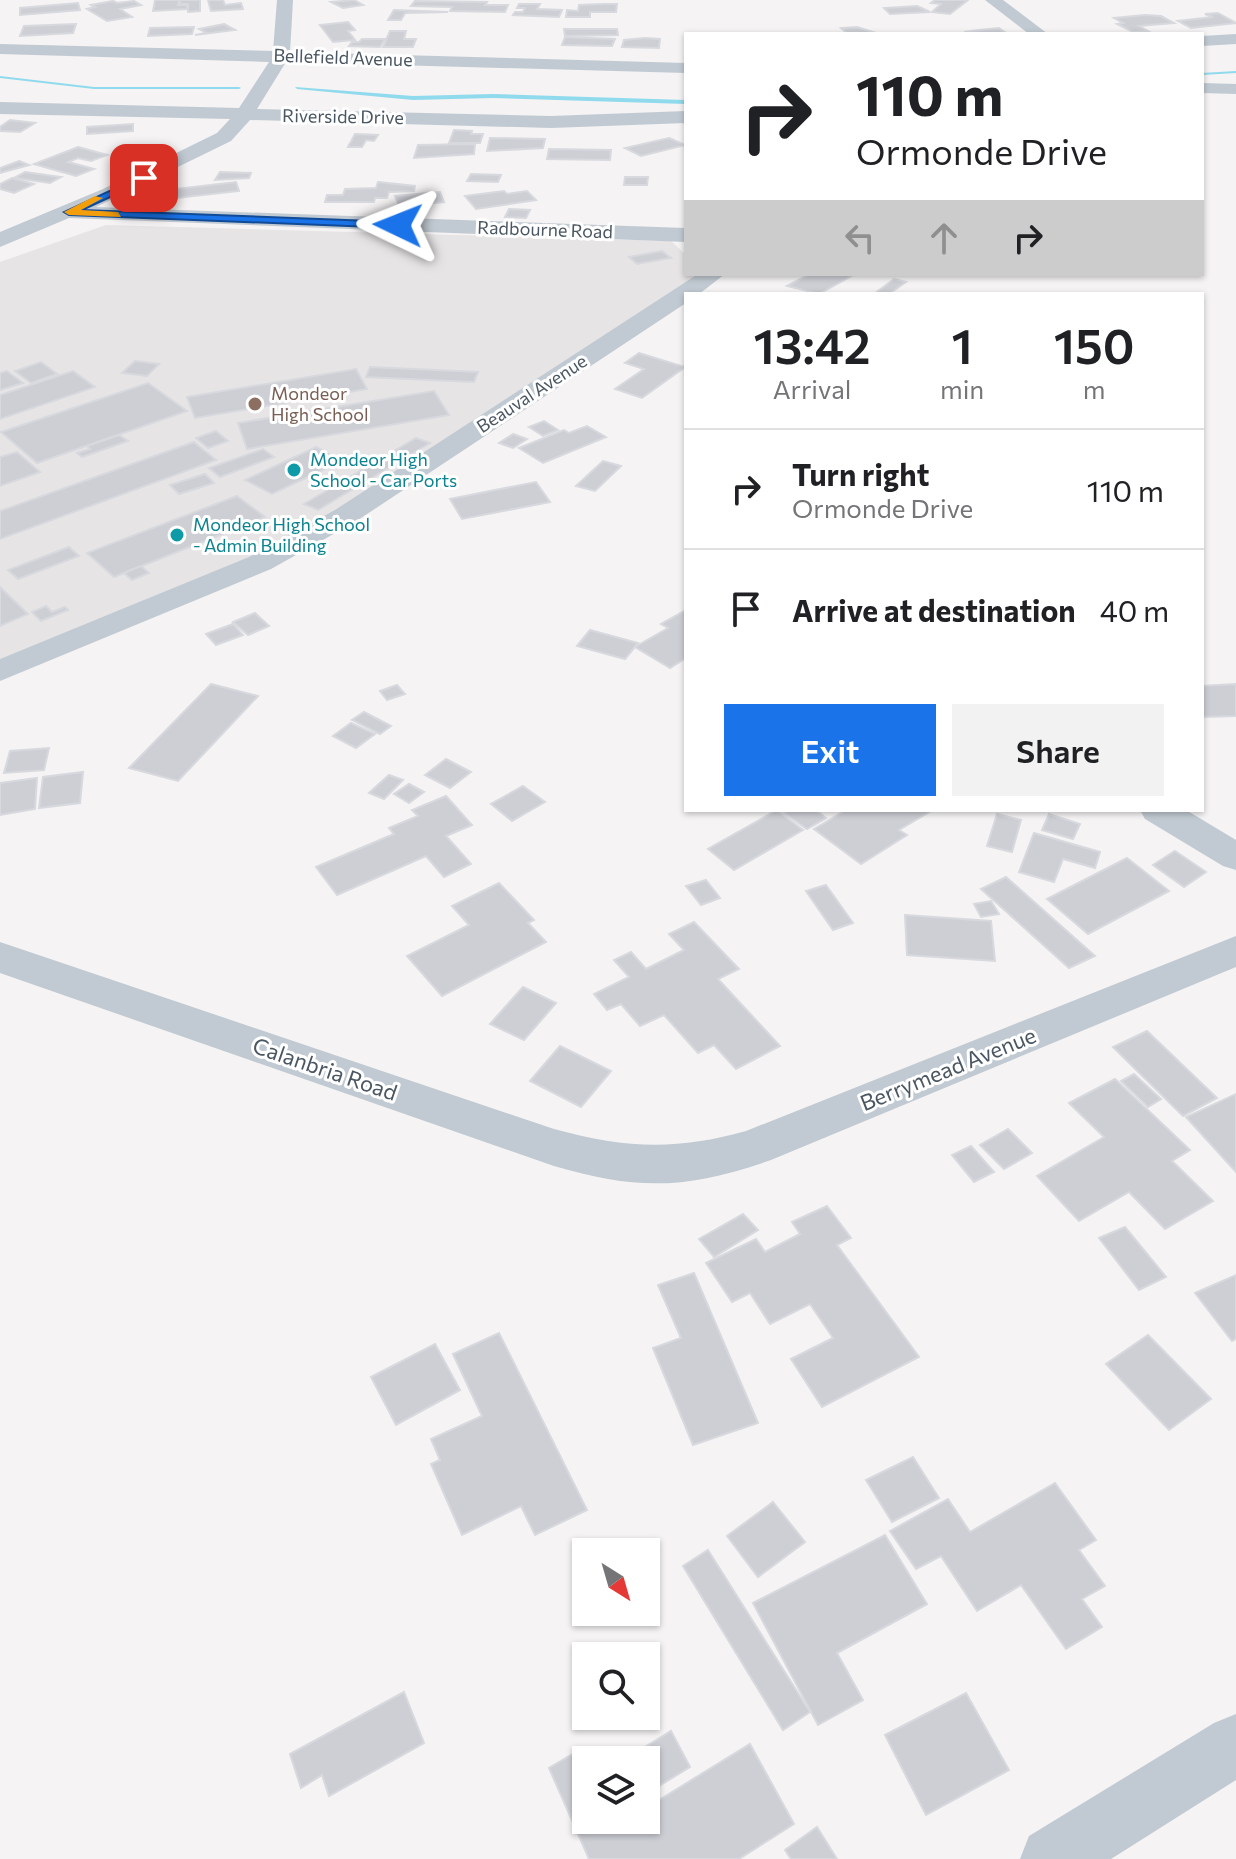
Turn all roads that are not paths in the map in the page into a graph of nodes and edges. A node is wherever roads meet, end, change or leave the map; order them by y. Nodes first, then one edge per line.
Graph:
1 (285, 0) edge
2 (993, 0) edge
3 (1037, 32) edge
4 (1236, 39) edge
5 (1204, 41) edge
6 (0, 49) edge
7 (281, 57) junction
8 (684, 68) edge
9 (1204, 88) edge
10 (1236, 89) edge
11 (0, 108) edge
12 (244, 115) junction
13 (684, 117) edge
14 (69, 212) junction
15 (684, 235) edge
16 (0, 240) edge
17 (711, 276) edge
18 (687, 292) edge
19 (684, 294) edge
20 (0, 671) edge
21 (1161, 812) edge
22 (1236, 857) edge
23 (1236, 951) edge
24 (0, 957) edge
25 (654, 1167) joint
26 (1236, 1745) edge
27 (1052, 1859) edge

1 - 7 street
2 - 3 street
4 - 5 street
6 - 7 street, Bellefield Avenue
7 - 8 street, Bellefield Avenue
7 - 12 street
9 - 10 street
11 - 12 street, Riverside Drive
12 - 13 street, Riverside Drive
12 - 14 street
14 - 15 street, Radbourne Road
14 - 16 street
17 - 18 street, Beauval Avenue
19 - 20 street, Beauval Avenue
21 - 22 street
23 - 25 street, Berrymead Avenue
24 - 25 street, Calanbria Road
26 - 27 street

